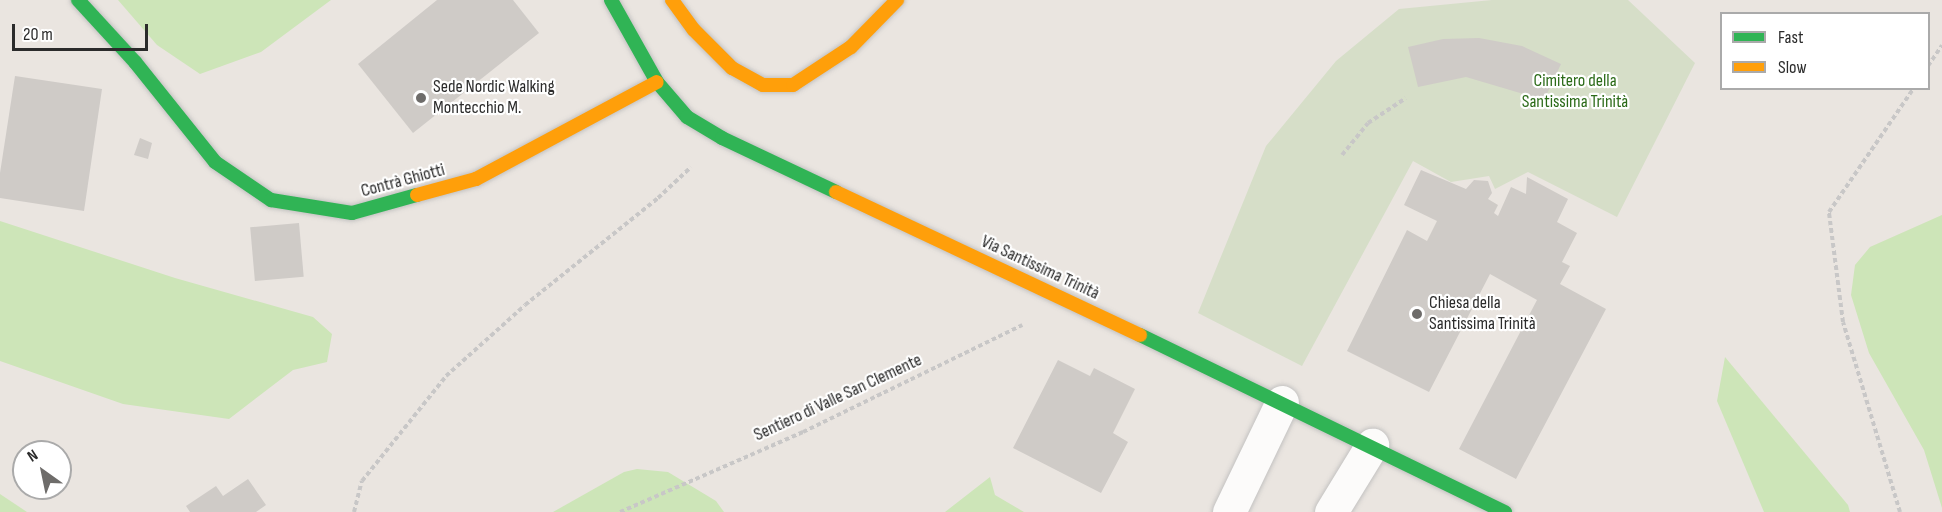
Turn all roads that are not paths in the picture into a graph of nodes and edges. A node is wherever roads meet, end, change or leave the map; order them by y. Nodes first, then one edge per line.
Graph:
1 (78, 0) edge
2 (611, 0) edge
3 (672, 0) edge
4 (897, 0) edge
5 (657, 82) junction
6 (1282, 402) junction
7 (1372, 445) junction
8 (1229, 512) edge
9 (1331, 512) edge
10 (1505, 512) edge

1 - 5 street, Contrà Ghiotti
2 - 5 street, Via Santissima Trinità
3 - 4 street
5 - 6 street, Via Santissima Trinità
6 - 7 street, Via Santissima Trinità
6 - 8 street
7 - 9 street
7 - 10 street, Via Santissima Trinità

